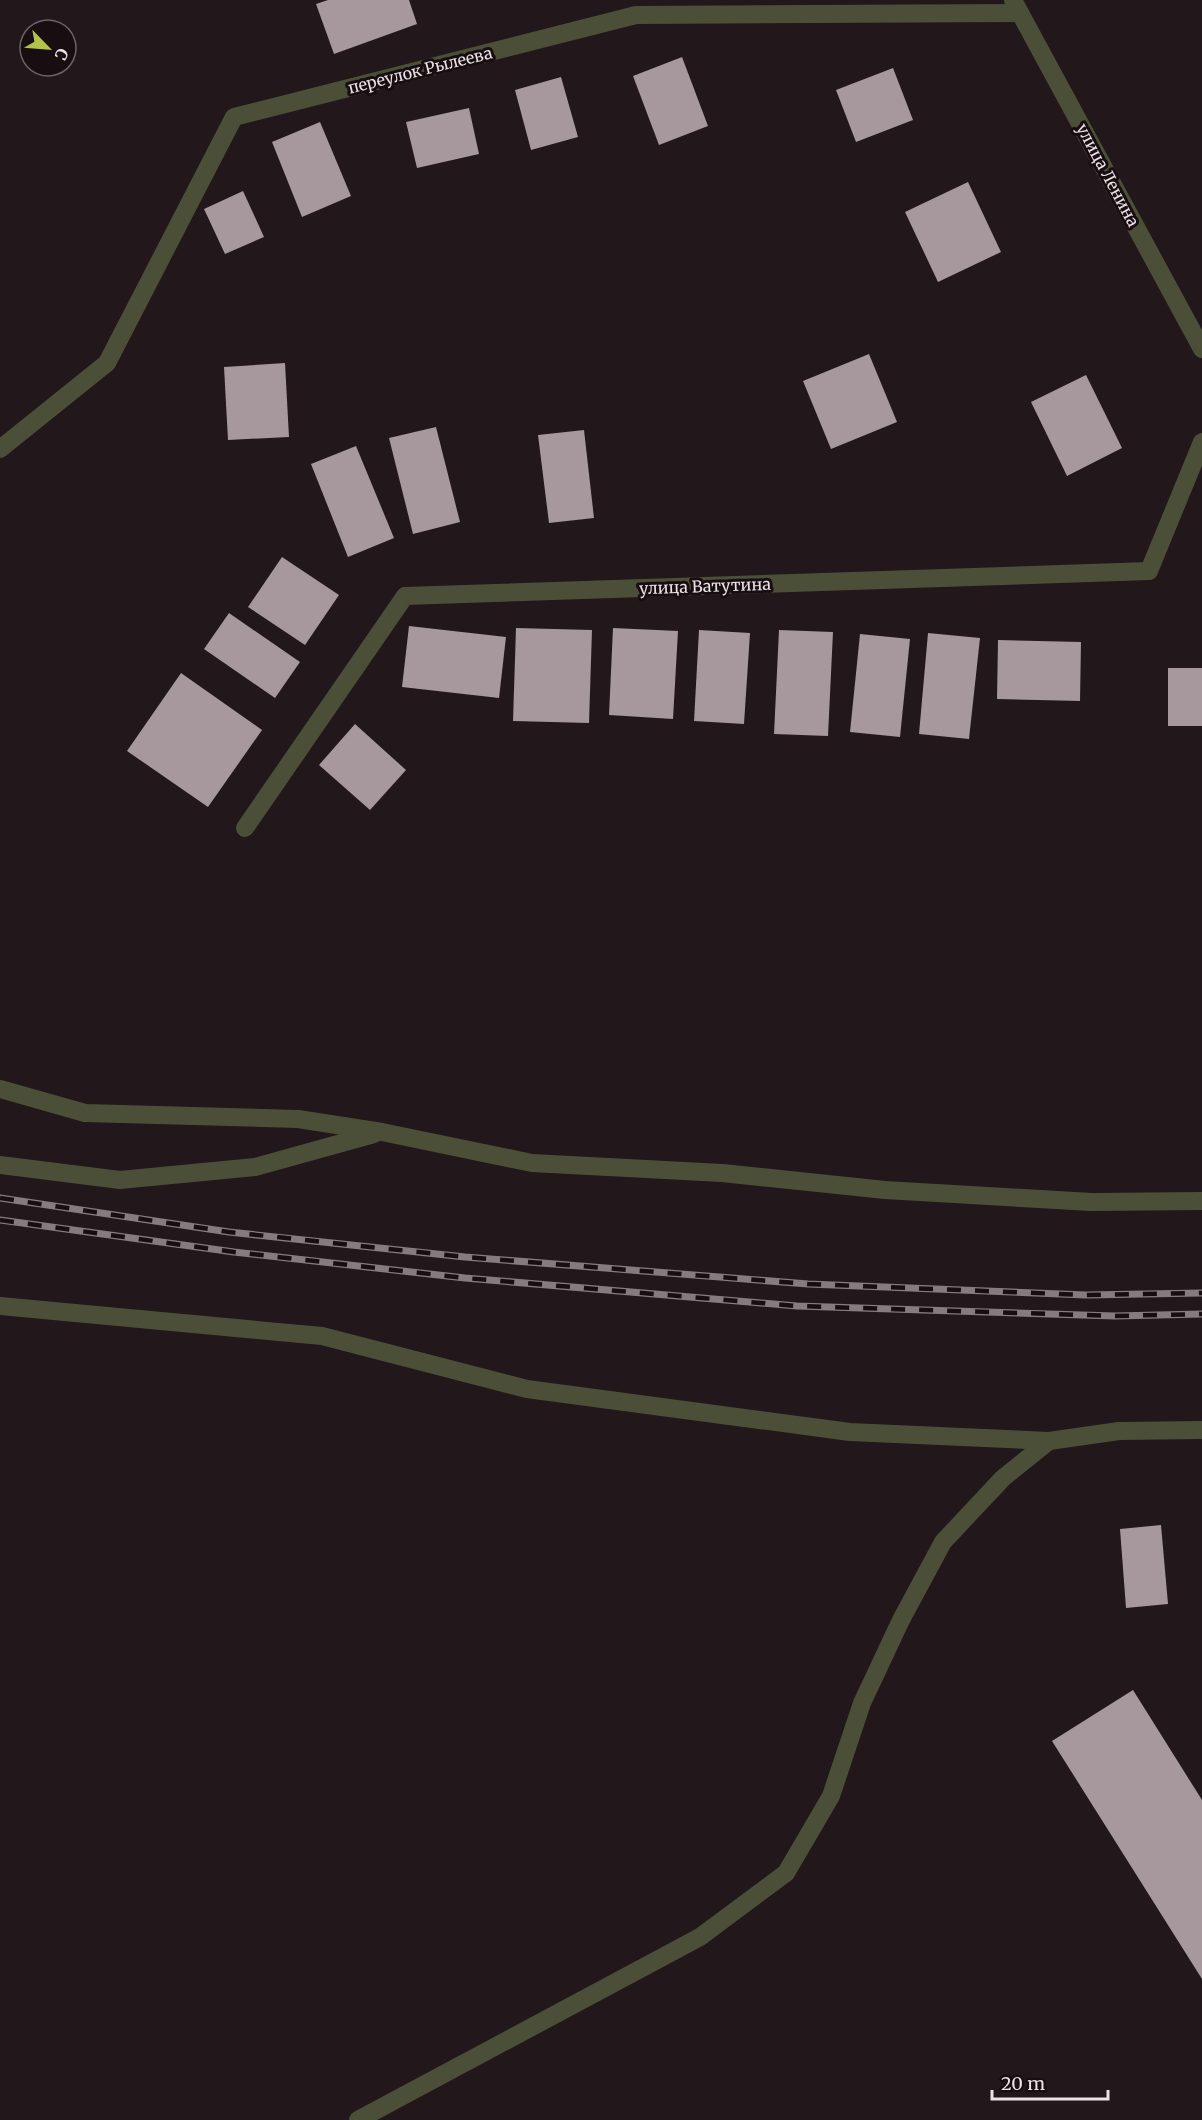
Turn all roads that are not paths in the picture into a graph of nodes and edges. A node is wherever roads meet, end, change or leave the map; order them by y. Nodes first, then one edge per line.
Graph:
1 (1017, 7) edge
2 (1202, 350) edge
3 (1202, 442) edge
4 (0, 449) edge
5 (245, 828) dead end
6 (0, 1089) edge
7 (382, 1132) junction
8 (0, 1165) edge
9 (1202, 1201) edge
10 (0, 1306) edge
11 (1202, 1430) edge
12 (1049, 1441) junction
13 (358, 2120) edge

1 - 2 street, улица Ленина
1 - 4 street, переулок Рылеева
3 - 5 street, улица Ватутина
6 - 7 street
7 - 8 street
7 - 9 street
10 - 12 street
11 - 12 street
12 - 13 street

